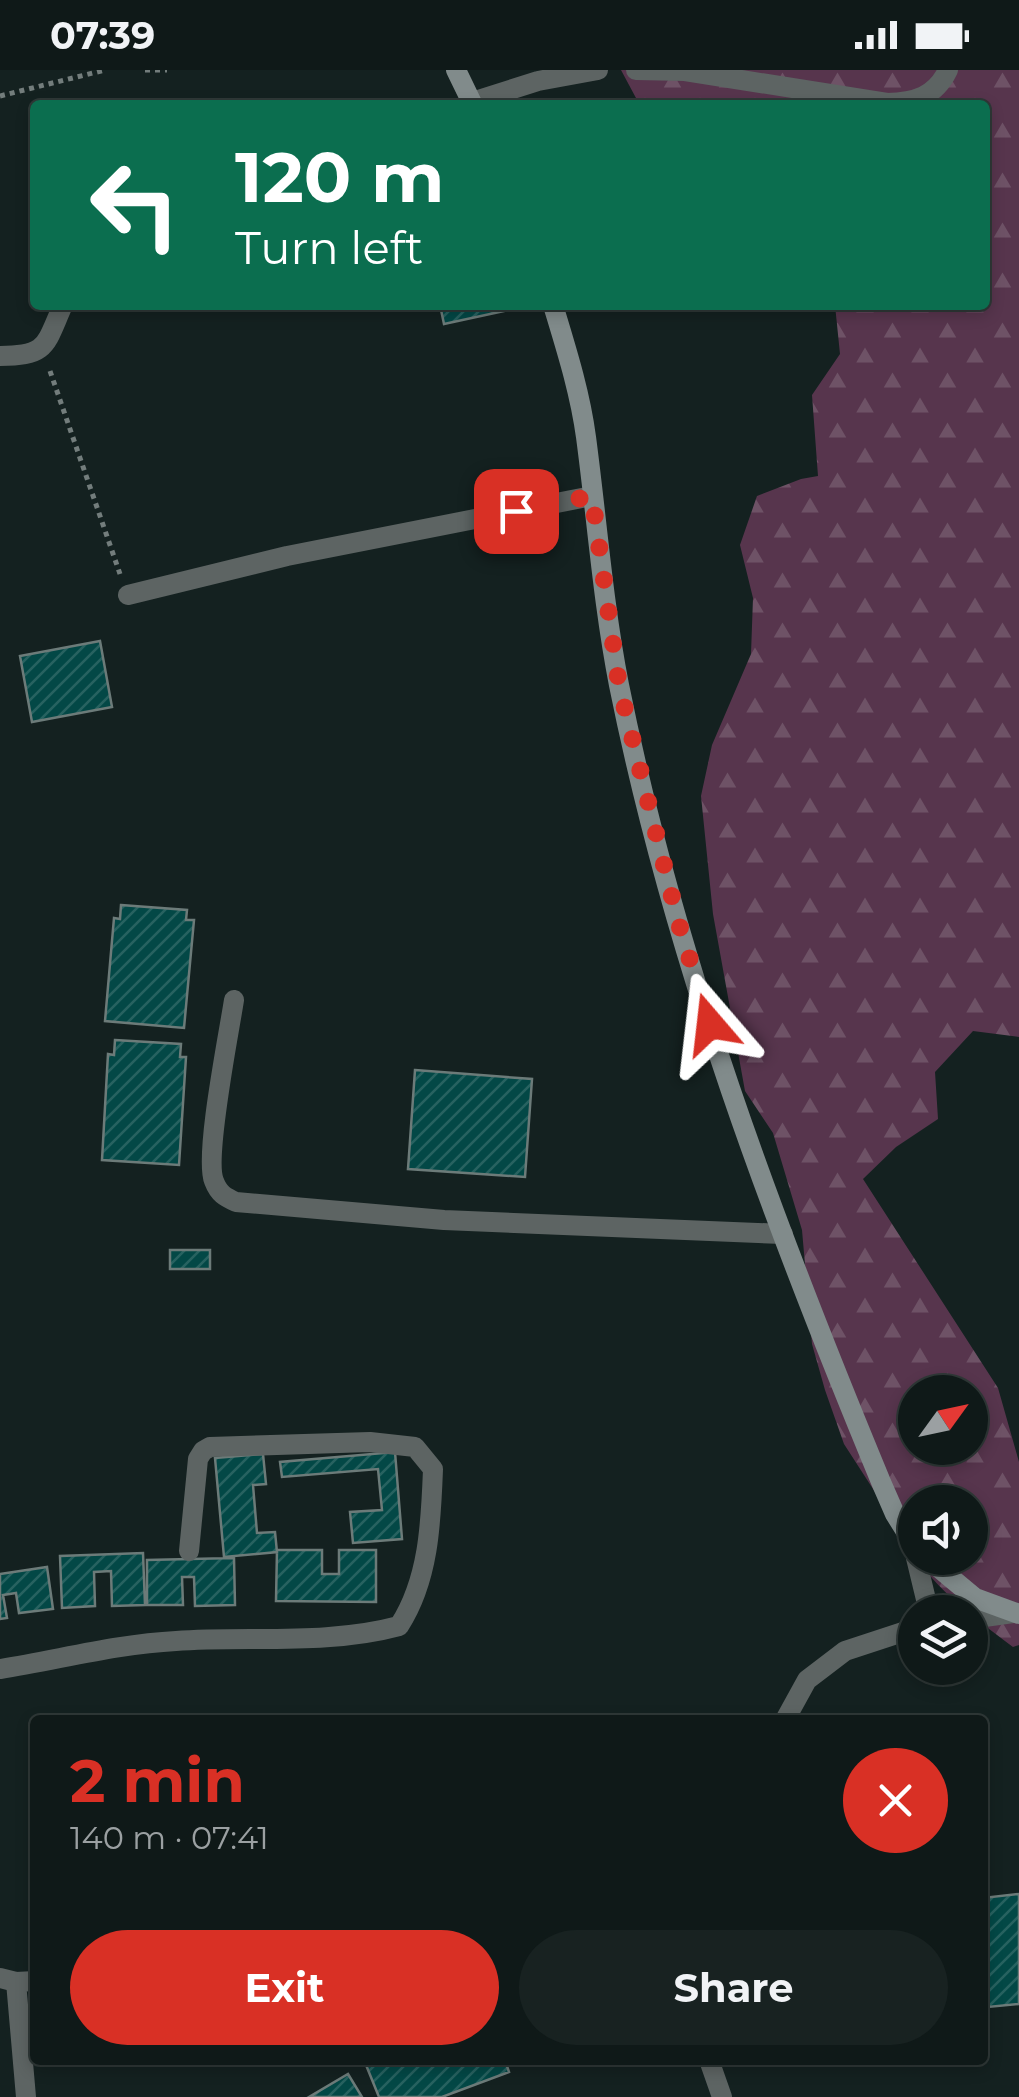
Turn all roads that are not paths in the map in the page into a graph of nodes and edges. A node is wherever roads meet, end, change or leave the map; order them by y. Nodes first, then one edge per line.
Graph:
1 (456, 70) edge
2 (598, 70) edge
3 (636, 70) edge
4 (948, 70) edge
5 (470, 100) edge
6 (485, 100) edge
7 (869, 100) edge
8 (919, 100) edge
9 (61, 310) edge
10 (554, 310) edge
11 (0, 356) edge
12 (592, 496) junction
13 (128, 595) road end
14 (234, 1000) dead end
15 (783, 1234) junction
16 (898, 1514) edge
17 (190, 1552) dead end
18 (946, 1575) edge
19 (1016, 1614) edge
20 (988, 1617) edge
21 (898, 1634) edge
22 (0, 1669) edge
23 (788, 1715) edge
24 (17, 1981) edge
25 (711, 2065) edge
26 (26, 2097) edge
27 (722, 2097) edge

1 - 5 street
2 - 6 street
3 - 7 street
4 - 8 street
9 - 11 street
10 - 12 street
12 - 13 street
12 - 15 street
14 - 15 street
15 - 16 street
17 - 22 street
18 - 19 street
19 - 20 street
21 - 23 street
24 - 26 street
25 - 27 street

